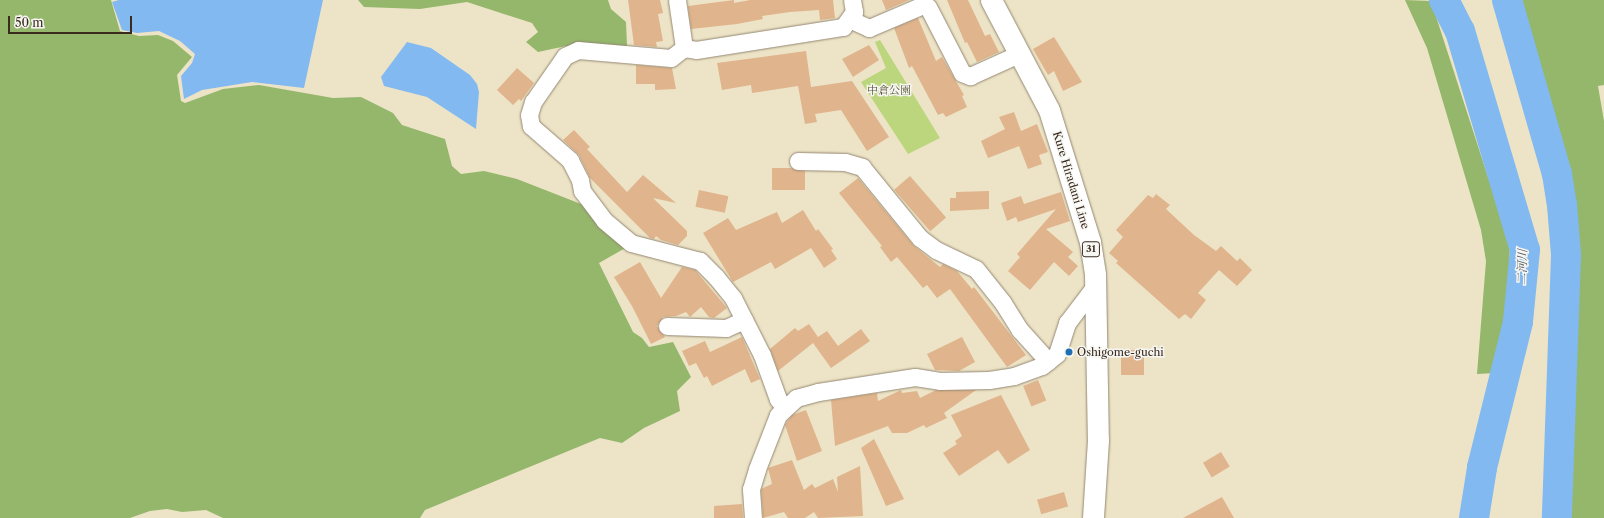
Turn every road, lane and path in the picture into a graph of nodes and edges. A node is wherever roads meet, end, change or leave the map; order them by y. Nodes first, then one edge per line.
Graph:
1 (676, 0) edge
2 (852, 0) edge
3 (991, 0) edge
4 (849, 19) junction
5 (684, 48) junction
6 (1019, 54) junction
7 (798, 161) dead end
8 (1095, 286) junction
9 (744, 320) junction
10 (667, 326) dead end
11 (1048, 361) junction
12 (784, 407) junction
13 (753, 518) edge
14 (1093, 518) edge

1 - 5 street
2 - 4 street
3 - 6 main road, Kure Hiradani Line / 31
4 - 5 street
4 - 6 street
5 - 9 street
6 - 8 main road, Kure Hiradani Line / 31
7 - 11 street
8 - 11 street
8 - 14 main road, Kure Hiradani Line / 31
9 - 10 street
9 - 12 street
11 - 12 street
12 - 13 street

